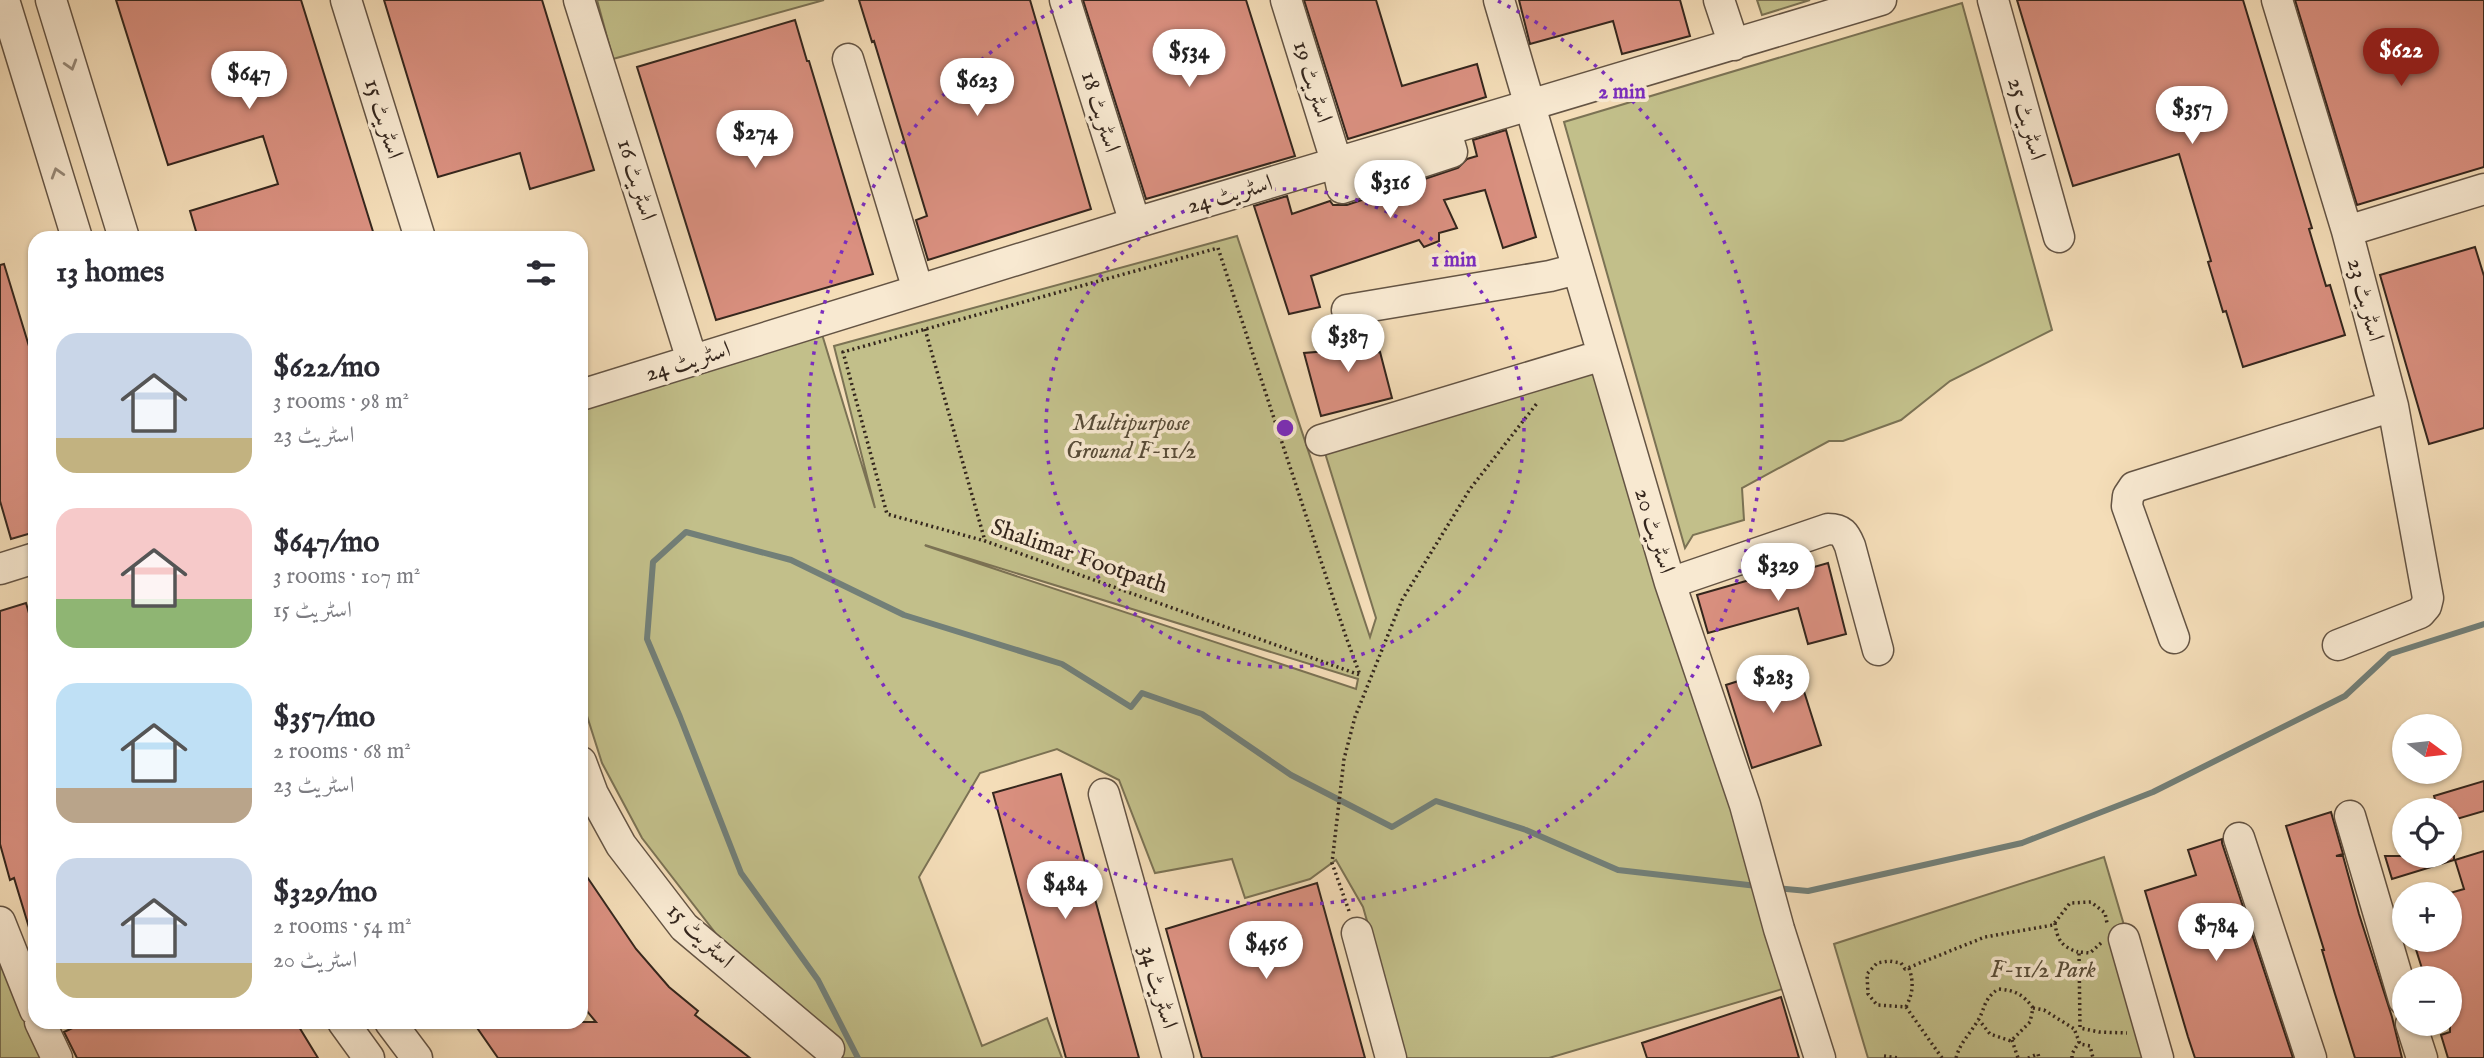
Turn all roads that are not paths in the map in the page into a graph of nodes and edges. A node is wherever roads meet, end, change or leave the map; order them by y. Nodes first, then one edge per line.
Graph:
1 (5, 0) edge
2 (51, 0) edge
3 (346, 0) edge
4 (579, 0) edge
5 (1065, 0) edge
6 (1286, 0) edge
7 (1499, 0) edge
8 (1719, 0) edge
9 (1881, 0) edge
10 (1993, 0) edge
11 (2277, 0) edge
12 (1734, 44) junction
13 (848, 60) dead end
14 (1531, 106) junction
15 (1337, 164) junction
16 (2484, 189) edge
17 (1135, 223) junction
18 (75, 231) edge
19 (122, 231) edge
20 (418, 231) edge
21 (2347, 231) junction
22 (2059, 237) dead end
23 (1577, 269) junction
24 (918, 290) junction
25 (1347, 310) dead end
26 (1603, 355) junction
27 (692, 360) junction
28 (588, 393) edge
29 (2393, 406) junction
30 (1321, 440) dead end
31 (28, 560) edge
32 (0, 569) edge
33 (1670, 583) junction
34 (2174, 638) dead end
35 (2338, 645) dead end
36 (1878, 650) dead end
37 (588, 781) edge
38 (1104, 794) dead end
39 (2350, 816) dead end
40 (2239, 838) dead end
41 (0, 922) edge
42 (1357, 933) road end
43 (2112, 937) road end
44 (2394, 966) edge
45 (28, 992) edge
46 (43, 1029) edge
47 (348, 1029) edge
48 (395, 1029) edge
49 (2416, 1036) edge
50 (829, 1049) dead end
51 (57, 1058) edge
52 (369, 1058) edge
53 (416, 1058) edge
54 (1178, 1058) edge
55 (1391, 1058) edge
56 (1820, 1058) edge
57 (2158, 1058) edge
58 (2311, 1058) edge
59 (2422, 1058) edge

18 -> 1 street
2 -> 19 street
3 - 20 street, اسٹریٹ 15
4 - 27 street, اسٹریٹ 16
5 - 17 street, اسٹریٹ 18
6 - 15 street, اسٹریٹ 19
7 - 14 street, اسٹریٹ 20
8 - 12 street
9 - 12 street, اسٹریٹ 24
10 - 22 street, اسٹریٹ 25
11 - 21 street, اسٹریٹ 23
12 - 14 street, اسٹریٹ 24
13 - 24 street
14 - 15 street, اسٹریٹ 24
14 - 23 street, اسٹریٹ 20
15 - 17 street, اسٹریٹ 24
16 - 21 street
17 - 24 street, اسٹریٹ 24
21 - 29 street, اسٹریٹ 23
23 - 25 street
23 - 26 street, اسٹریٹ 20
24 - 27 street, اسٹریٹ 24
26 - 30 street
26 - 33 street, اسٹریٹ 20
27 - 28 street, اسٹریٹ 24
29 - 34 street
29 - 35 street, اسٹریٹ 23
31 - 32 street
33 - 36 street
33 - 56 street, اسٹریٹ 20
37 - 50 street, اسٹریٹ 15
38 - 54 street, اسٹریٹ 34
39 - 44 street
40 - 58 street
41 - 45 street
42 - 55 street
43 - 57 street
46 - 51 street
47 - 52 street
48 - 53 street
49 - 59 street

